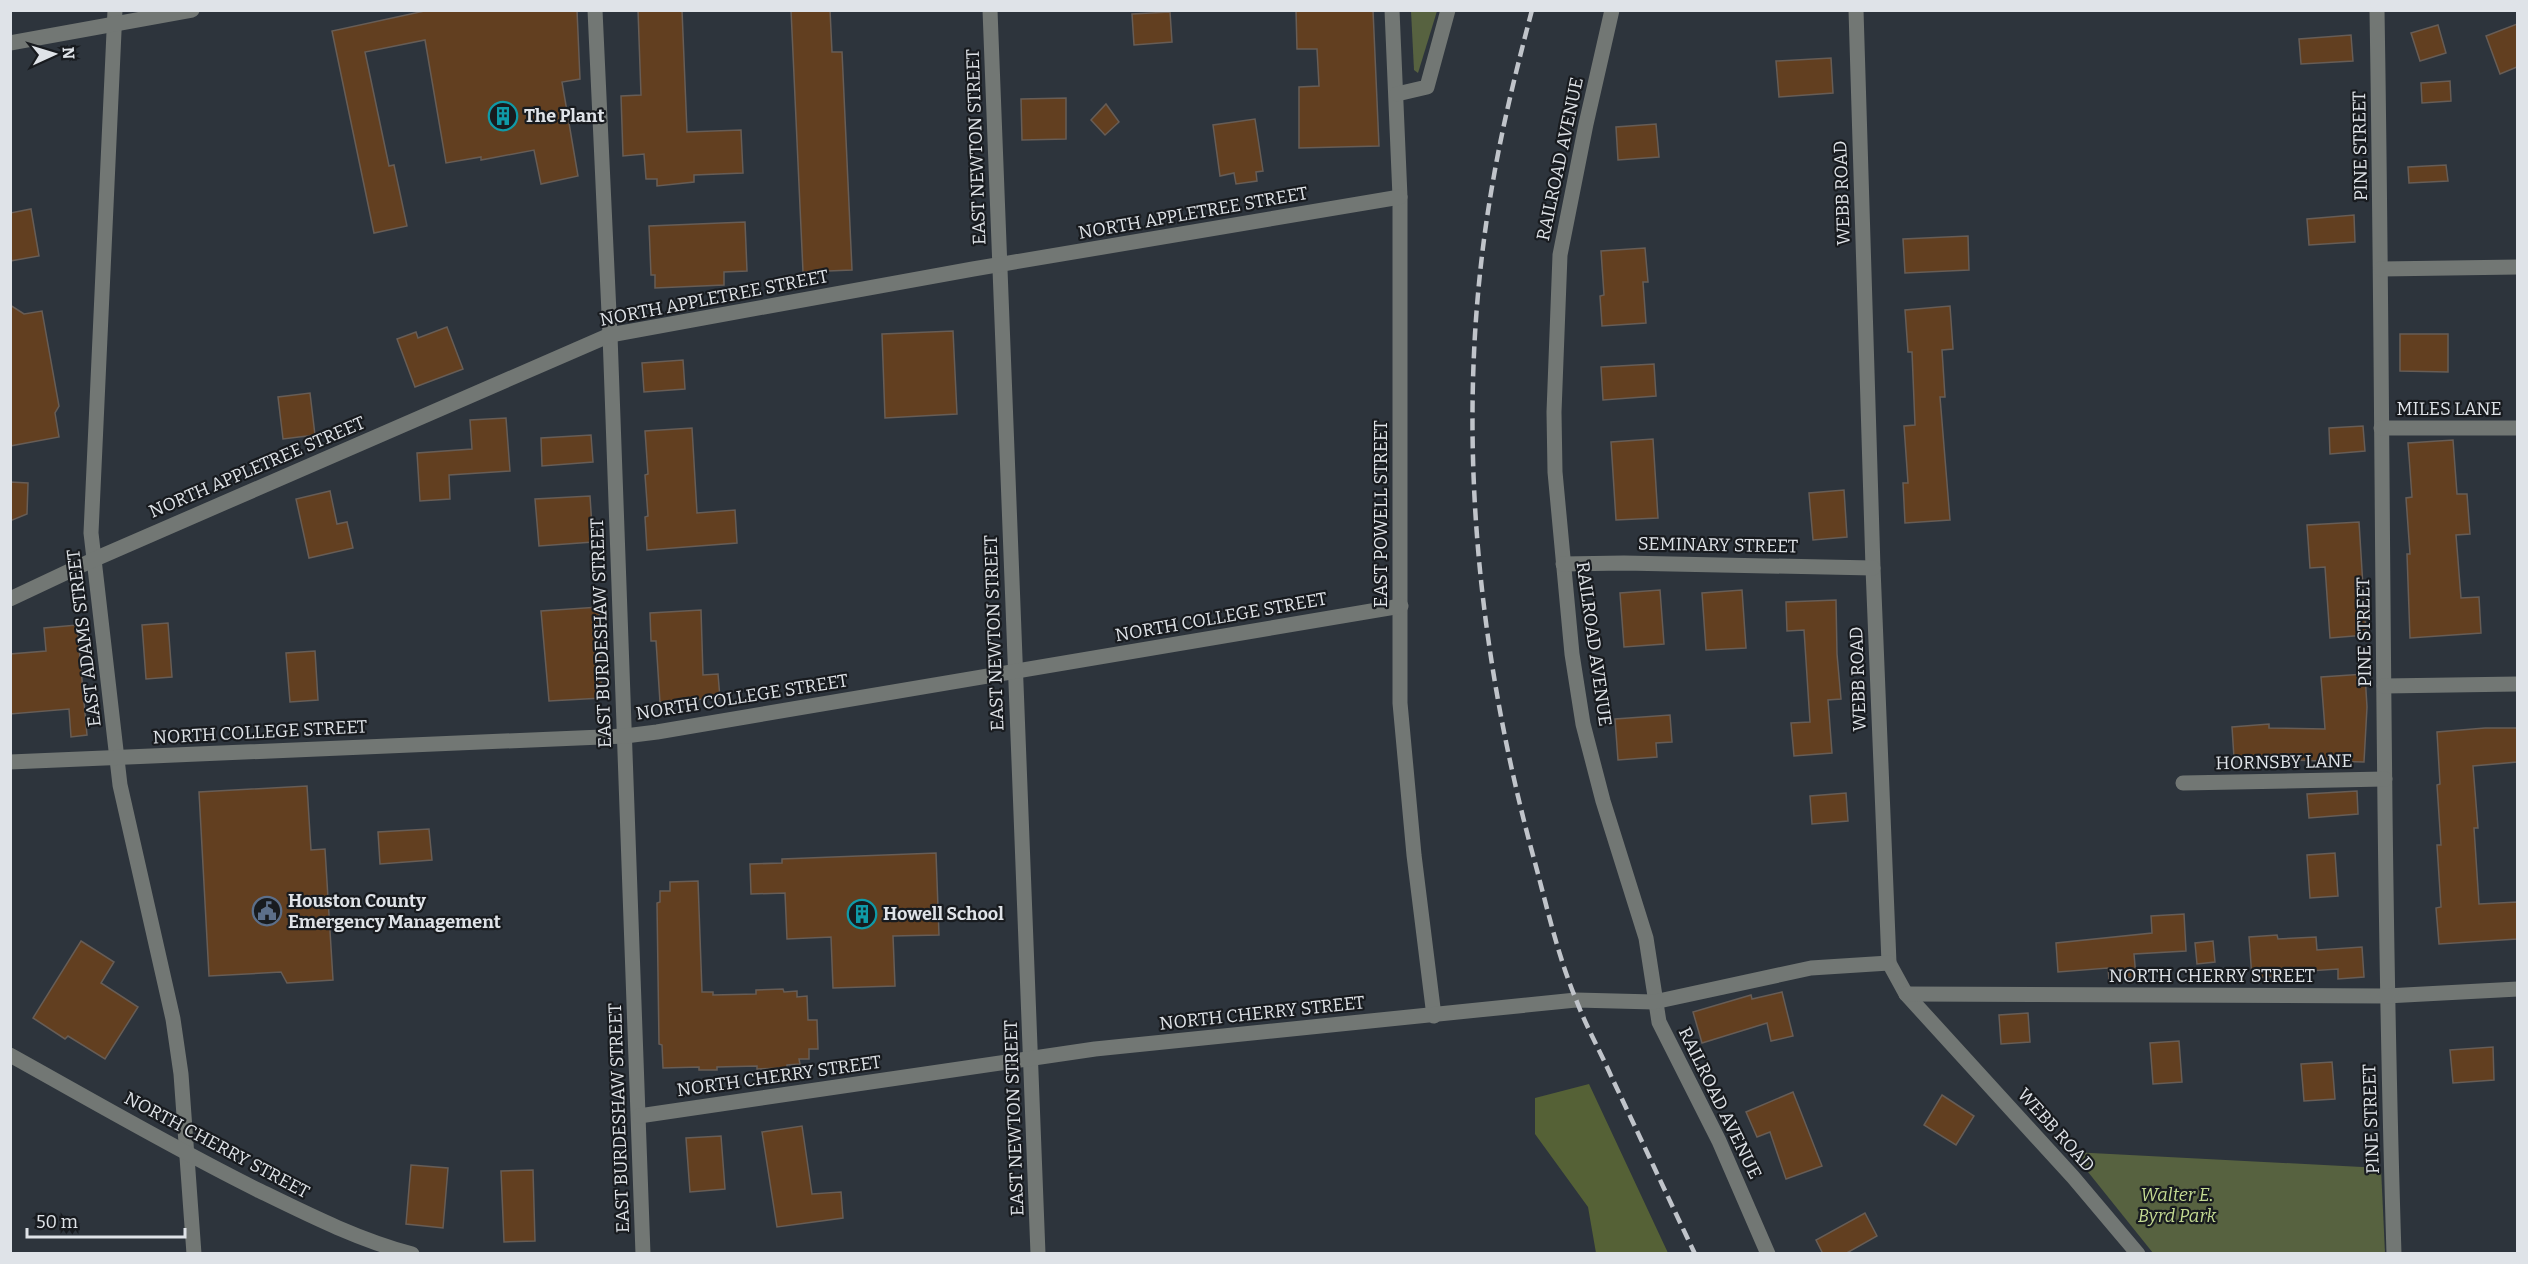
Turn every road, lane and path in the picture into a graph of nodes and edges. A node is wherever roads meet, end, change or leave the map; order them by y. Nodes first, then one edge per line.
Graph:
1 (192, 10) edge
2 (595, 10) edge
3 (990, 10) edge
4 (1392, 10) edge
5 (1449, 10) edge
6 (1612, 10) edge
7 (1856, 10) edge
8 (2377, 10) edge
9 (115, 17) edge
10 (10, 43) edge
11 (1397, 94) junction
12 (1400, 197) junction
13 (1000, 266) junction
14 (2517, 267) edge
15 (2381, 269) junction
16 (610, 335) junction
17 (2381, 428) junction
18 (2517, 428) edge
19 (95, 559) junction
20 (1563, 564) junction
21 (1873, 567) junction
22 (10, 599) edge
23 (1401, 606) junction
24 (1016, 672) junction
25 (2517, 684) edge
26 (2384, 686) junction
27 (625, 736) junction
28 (117, 758) junction
29 (10, 762) edge
30 (2385, 779) junction
31 (2183, 783) dead end
32 (1889, 963) junction
33 (2517, 989) edge
34 (1906, 994) junction
35 (2386, 996) junction
36 (1654, 1002) junction
37 (1434, 1016) junction
38 (10, 1055) edge
39 (1031, 1057) junction
40 (639, 1116) junction
41 (187, 1154) junction
42 (194, 1254) edge
43 (412, 1254) edge
44 (643, 1254) edge
45 (1038, 1254) edge
46 (1768, 1254) edge
47 (2138, 1254) edge
48 (2394, 1254) edge

1 - 9 street
2 - 16 street, EAST BURDESHAW STREET
3 - 13 street, EAST NEWTON STREET
4 - 11 street, EAST POWELL STREET
5 - 11 street
6 - 20 street, RAILROAD AVENUE
7 - 21 street, WEBB ROAD
8 - 15 street, PINE STREET
9 - 10 street
9 - 19 street, EAST ADAMS STREET
11 - 12 street, EAST POWELL STREET
12 - 13 street, NORTH APPLETREE STREET
12 - 23 street, EAST POWELL STREET
13 - 16 street, NORTH APPLETREE STREET
13 - 24 street, EAST NEWTON STREET
14 - 15 street
15 - 17 street, PINE STREET
16 - 19 street, NORTH APPLETREE STREET
16 - 27 street, EAST BURDESHAW STREET
17 - 18 street, MILES LANE
17 - 26 street, PINE STREET
19 - 22 street, NORTH APPLETREE STREET
19 - 28 street, EAST ADAMS STREET
20 - 21 street, SEMINARY STREET
20 - 36 street, RAILROAD AVENUE
21 - 32 street, WEBB ROAD
23 - 24 street, NORTH COLLEGE STREET
23 - 37 street, EAST POWELL STREET
24 - 27 street, NORTH COLLEGE STREET
24 - 39 street, EAST NEWTON STREET
25 - 26 street
26 - 30 street, PINE STREET
27 - 28 street, NORTH COLLEGE STREET
27 - 40 street, EAST BURDESHAW STREET
28 - 29 street, NORTH COLLEGE STREET
28 - 41 street, EAST ADAMS STREET
30 - 31 street, HORNSBY LANE
30 - 35 street, PINE STREET
32 - 34 street, WEBB ROAD
32 - 36 street, NORTH CHERRY STREET
33 - 35 street, NORTH CHERRY STREET
34 - 35 street, NORTH CHERRY STREET
34 - 47 street, WEBB ROAD
35 - 48 street, PINE STREET
36 - 37 street, NORTH CHERRY STREET
36 - 46 street, RAILROAD AVENUE
37 - 39 street, NORTH CHERRY STREET
38 - 41 street, NORTH CHERRY STREET
39 - 40 street, NORTH CHERRY STREET
39 - 45 street, EAST NEWTON STREET
40 - 44 street, EAST BURDESHAW STREET
41 - 42 street, EAST ADAMS STREET
41 - 43 street, NORTH CHERRY STREET

